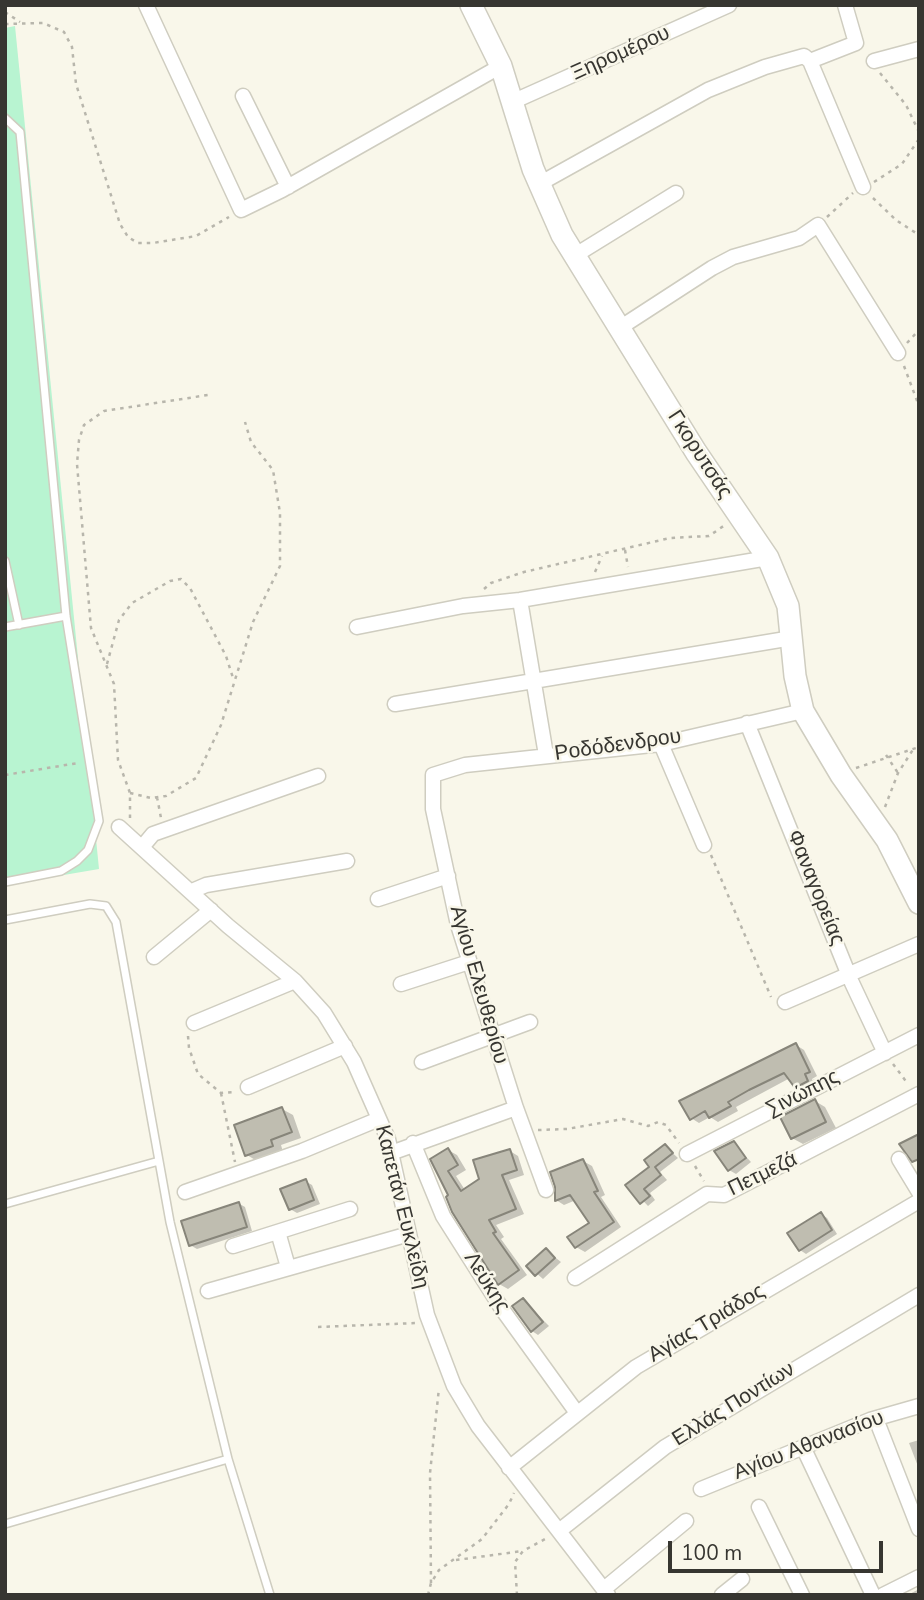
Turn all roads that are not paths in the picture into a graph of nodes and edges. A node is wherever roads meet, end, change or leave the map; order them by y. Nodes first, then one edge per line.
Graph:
1 (146, 5) edge
2 (471, 5) edge
3 (729, 5) edge
4 (845, 5) edge
5 (919, 49) edge
6 (810, 61) junction
7 (874, 61) road end
8 (501, 66) junction
9 (243, 96) dead end
10 (512, 102) junction
11 (5, 118) edge
12 (539, 184) junction
13 (288, 187) junction
14 (863, 187) road end
15 (676, 193) dead end
16 (574, 256) junction
17 (618, 329) junction
18 (898, 353) road end
19 (768, 558) junction
20 (5, 561) edge
21 (520, 600) junction
22 (65, 617) junction
23 (19, 625) junction
24 (357, 626) dead end
25 (5, 627) edge
26 (792, 638) junction
27 (534, 682) junction
28 (395, 704) dead end
29 (803, 711) junction
30 (747, 723) junction
31 (661, 744) junction
32 (546, 755) junction
33 (433, 775) joint
34 (318, 776) dead end
35 (123, 829) road end
36 (704, 845) road end
37 (143, 846) junction
38 (347, 861) dead end
39 (448, 877) junction
40 (5, 882) edge
41 (192, 891) junction
42 (378, 900) dead end
43 (919, 903) edge
44 (211, 910) junction
45 (5, 920) edge
46 (919, 944) edge
47 (154, 957) dead end
48 (469, 962) junction
49 (849, 975) junction
50 (295, 981) junction
51 (401, 984) dead end
52 (785, 1002) road end
53 (530, 1022) dead end
54 (194, 1023) road end
55 (919, 1035) edge
56 (492, 1036) junction
57 (345, 1046) junction
58 (885, 1053) junction
59 (422, 1062) dead end
60 (248, 1087) road end
61 (918, 1095) edge
62 (516, 1108) junction
63 (379, 1119) junction
64 (414, 1143) junction
65 (391, 1153) junction
66 (687, 1154) road end
67 (899, 1159) dead end
68 (159, 1161) junction
69 (546, 1190) dead end
70 (185, 1192) dead end
71 (919, 1192) edge
72 (919, 1201) edge
73 (5, 1204) edge
74 (350, 1209) dead end
75 (278, 1232) junction
76 (409, 1234) junction
77 (233, 1246) dead end
78 (288, 1267) junction
79 (575, 1278) dead end
80 (208, 1291) dead end
81 (919, 1295) edge
82 (919, 1406) edge
83 (577, 1413) junction
84 (876, 1419) junction
85 (803, 1447) junction
86 (228, 1459) junction
87 (509, 1468) junction
88 (701, 1489) dead end
89 (759, 1507) dead end
90 (686, 1521) dead end
91 (5, 1524) edge
92 (919, 1529) edge
93 (559, 1531) junction
94 (919, 1577) edge
95 (742, 1579) dead end
96 (606, 1592) edge
97 (270, 1595) edge
98 (722, 1595) edge
99 (802, 1595) edge
100 (873, 1595) edge
101 (883, 1595) edge

1 - 13 street
2 - 8 street, Γκορυτσάς
3 - 10 street, Ξηρομέρου
4 - 6 street
5 - 7 street
6 - 12 street
6 - 14 street
8 - 10 street, Γκορυτσάς
8 - 13 street
9 - 13 street
10 - 12 street, Γκορυτσάς
11 - 22 lane
12 - 16 street, Γκορυτσάς
15 - 16 street
16 - 17 street, Γκορυτσάς
17 - 18 street
17 - 19 street, Γκορυτσάς
19 - 21 street
19 - 26 street, Γκορυτσάς
20 - 23 lane
21 - 24 street
21 - 27 street
22 - 23 lane
22 - 40 lane
23 - 25 lane
26 - 27 street
26 - 29 street, Γκορυτσάς
27 - 28 street
27 - 32 street
29 - 30 street, Ροδόδενδρου
29 - 43 street, Γκορυτσάς
30 - 31 street, Ροδόδενδρου
30 - 49 street, Φαναγορείας
31 - 32 street, Ροδόδενδρου
31 - 36 street
32 - 33 street, Ροδόδενδρου
33 - 39 street, Αγίου Ελευθερίου
34 - 37 street
35 - 37 street, Καπετάν Ευκλείδη
37 - 41 street, Καπετάν Ευκλείδη
38 - 41 street
39 - 42 street
39 - 48 street, Αγίου Ελευθερίου
41 - 44 street, Καπετάν Ευκλείδη
44 - 47 street
44 - 50 street, Καπετάν Ευκλείδη
45 - 68 lane
46 - 49 street
48 - 51 street
48 - 56 street, Αγίου Ελευθερίου
49 - 52 street
49 - 58 street, Φαναγορείας
50 - 54 street
50 - 57 street, Καπετάν Ευκλείδη
53 - 56 street
55 - 58 street, Σινώπης
56 - 59 street
56 - 62 street, Αγίου Ελευθερίου
57 - 60 street
57 - 63 street, Καπετάν Ευκλείδη
58 - 66 street, Σινώπης
61 - 79 street, Πετμεζά
62 - 64 street
62 - 69 street, Αγίου Ελευθερίου
63 - 65 street, Καπετάν Ευκλείδη
63 - 70 street
64 - 65 street
64 - 83 street, Λεύκης
65 - 76 street, Καπετάν Ευκλείδη
67 - 71 street
68 - 73 lane
68 - 86 lane
72 - 83 street, Αγίας Τριάδος
74 - 75 street
75 - 77 street
75 - 78 street
76 - 78 street
76 - 87 street, Καπετάν Ευκλείδη
78 - 80 street
81 - 93 street, Ελλάς Ποντίων
82 - 84 street, Αγίου Αθανασίου
83 - 87 street, Αγίας Τριάδος
84 - 85 street, Αγίου Αθανασίου
84 - 92 street
85 - 88 street, Αγίου Αθανασίου
85 - 100 street
86 - 91 lane
86 - 97 lane
87 - 93 street, Καπετάν Ευκλείδη
89 - 99 street
90 - 96 street
93 - 96 street, Καπετάν Ευκλείδη
94 - 101 street
95 - 98 street

